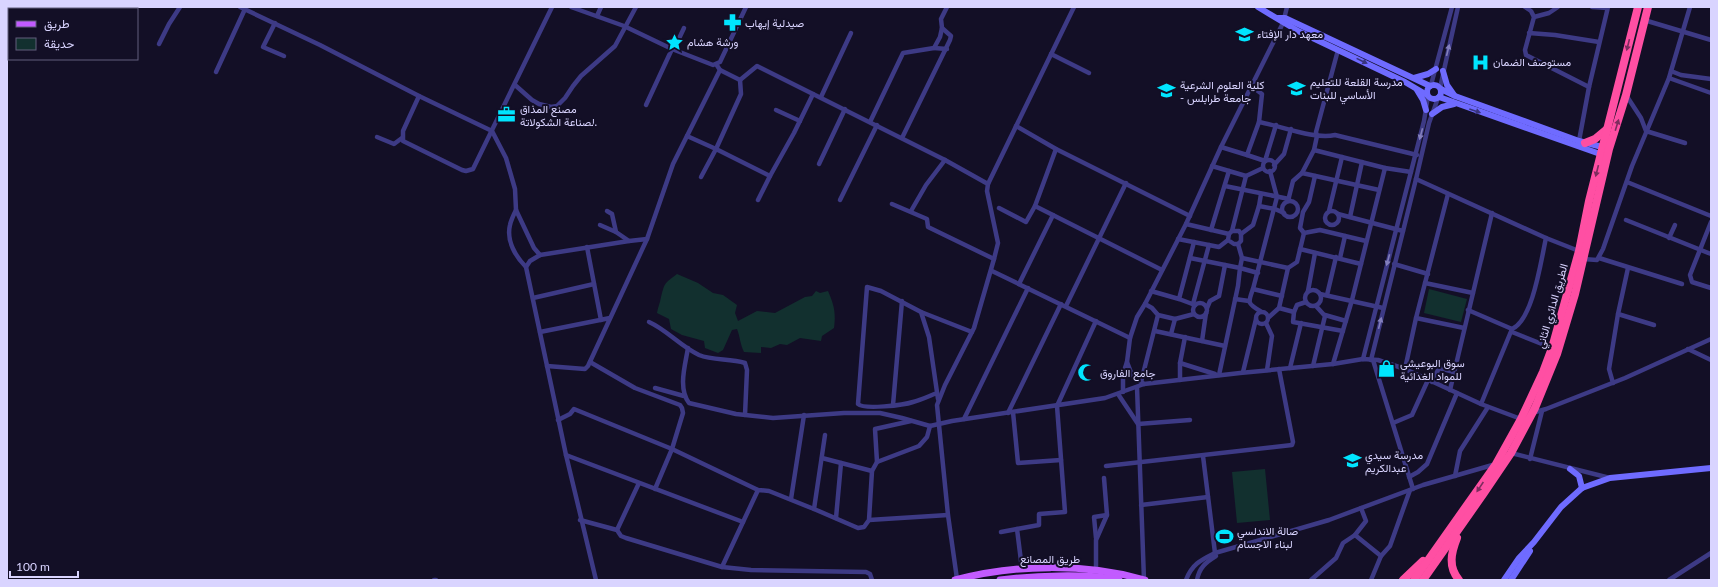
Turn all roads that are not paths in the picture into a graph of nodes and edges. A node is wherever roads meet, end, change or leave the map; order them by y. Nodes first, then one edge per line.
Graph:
1 (180, 7) edge
2 (552, 7) edge
3 (571, 7) edge
4 (601, 7) edge
5 (636, 7) edge
6 (746, 7) edge
7 (947, 7) edge
8 (1074, 7) edge
9 (1258, 7) edge
10 (1287, 7) edge
11 (1452, 7) edge
12 (1458, 7) edge
13 (1525, 7) edge
14 (1558, 7) edge
15 (1592, 7) edge
16 (1638, 7) edge
17 (1648, 7) edge
18 (1690, 7) edge
19 (243, 8) edge
20 (1608, 8) edge
21 (597, 16) junction
22 (1534, 17) junction
23 (1644, 20) junction
24 (1284, 21) junction
25 (275, 23) junction
26 (1448, 23) junction
27 (1454, 25) junction
28 (624, 26) junction
29 (684, 28) dead end
30 (942, 28) junction
31 (1300, 28) junction
32 (1683, 31) junction
33 (851, 33) dead end
34 (1529, 33) junction
35 (1711, 40) edge
36 (1599, 42) junction
37 (159, 44) dead end
38 (934, 48) junction
39 (673, 49) junction
40 (946, 49) junction
41 (1338, 50) junction
42 (1051, 54) junction
43 (284, 56) dead end
44 (716, 64) junction
45 (720, 70) junction
46 (1440, 70) junction
47 (1671, 71) junction
48 (216, 72) dead end
49 (1089, 73) dead end
50 (1414, 78) junction
51 (1669, 78) junction
52 (1711, 79) edge
53 (740, 80) junction
54 (515, 85) junction
55 (1431, 85) junction
56 (1251, 86) junction
57 (1415, 87) junction
58 (1589, 87) junction
59 (1440, 89) junction
60 (1711, 93) edge
61 (813, 94) junction
62 (1428, 95) junction
63 (1626, 95) junction
64 (419, 96) junction
65 (1455, 96) junction
66 (821, 97) junction
67 (1438, 98) junction
68 (1454, 104) junction
69 (646, 106) dead end
70 (845, 109) junction
71 (776, 110) dead end
72 (1426, 110) junction
73 (1432, 114) junction
74 (800, 121) junction
75 (870, 122) junction
76 (1259, 122) junction
77 (877, 125) junction
78 (1276, 125) junction
79 (1016, 126) junction
80 (1607, 128) junction
81 (1291, 129) junction
82 (492, 131) junction
83 (1646, 131) junction
84 (687, 136) junction
85 (1317, 136) junction
86 (377, 137) dead end
87 (402, 138) junction
88 (902, 138) junction
89 (1582, 142) junction
90 (1685, 143) dead end
91 (1221, 147) junction
92 (716, 149) junction
93 (1056, 149) junction
94 (1314, 150) junction
95 (1605, 152) junction
96 (1416, 153) junction
97 (1247, 156) junction
98 (1342, 157) junction
99 (945, 160) junction
100 (1265, 161) junction
101 (1421, 161) junction
102 (1362, 162) junction
103 (819, 164) dead end
104 (1274, 165) junction
105 (1212, 166) junction
106 (1263, 168) junction
107 (1385, 168) junction
108 (1230, 171) junction
109 (1270, 171) junction
110 (1411, 172) junction
111 (1302, 173) junction
112 (770, 176) junction
113 (1246, 176) junction
114 (1314, 176) junction
115 (702, 177) dead end
116 (1416, 180) junction
117 (1337, 181) junction
118 (1627, 182) junction
119 (1126, 183) junction
120 (988, 184) junction
121 (1357, 185) junction
122 (1225, 186) junction
123 (1243, 190) junction
124 (1379, 190) junction
125 (1261, 194) junction
126 (1448, 194) junction
127 (1276, 198) junction
128 (758, 200) dead end
129 (840, 200) dead end
130 (1288, 200) junction
131 (892, 204) dead end
132 (1035, 206) junction
133 (1259, 206) junction
134 (999, 208) dead end
135 (1275, 209) junction
136 (516, 210) junction
137 (1297, 210) junction
138 (607, 211) dead end
139 (911, 211) junction
140 (1330, 211) junction
141 (1303, 212) junction
142 (1284, 213) junction
143 (1492, 213) junction
144 (1338, 214) junction
145 (1052, 215) junction
146 (1190, 216) junction
147 (1711, 216) edge
148 (1350, 217) junction
149 (1626, 220) dead end
150 (1371, 222) junction
151 (1711, 222) edge
152 (1186, 224) junction
153 (600, 225) dead end
154 (1674, 225) dead end
155 (1211, 230) junction
156 (1396, 230) junction
157 (1403, 231) junction
158 (616, 232) junction
159 (1230, 232) junction
160 (1304, 233) junction
161 (1242, 234) junction
162 (1345, 236) junction
163 (1099, 238) junction
164 (1546, 238) junction
165 (1669, 238) junction
166 (647, 239) junction
167 (1178, 239) junction
168 (1228, 240) junction
169 (629, 241) junction
170 (1366, 241) junction
171 (1194, 242) junction
172 (1238, 244) junction
173 (1208, 245) junction
174 (587, 247) junction
175 (1300, 249) junction
176 (1701, 250) junction
177 (1579, 251) junction
178 (1315, 252) junction
179 (1711, 254) edge
180 (540, 255) junction
181 (1190, 258) junction
182 (1242, 258) junction
183 (1338, 258) junction
184 (1599, 258) junction
185 (994, 259) junction
186 (1583, 259) junction
187 (1205, 261) junction
188 (1260, 262) junction
189 (1361, 264) junction
190 (1394, 264) junction
191 (1225, 266) junction
192 (526, 267) junction
193 (1240, 268) junction
194 (1288, 268) junction
195 (1628, 268) junction
196 (1162, 270) junction
197 (992, 271) junction
198 (1258, 273) junction
199 (1428, 274) junction
200 (1425, 283) junction
201 (594, 284) junction
202 (1019, 284) junction
203 (1682, 284) dead end
204 (1028, 288) junction
205 (1711, 288) edge
206 (1253, 289) junction
207 (1152, 291) junction
208 (1308, 291) junction
209 (1473, 293) junction
210 (1320, 294) junction
211 (1327, 295) junction
212 (1282, 296) junction
213 (533, 298) junction
214 (1179, 299) junction
215 (1235, 299) junction
216 (1352, 300) junction
217 (902, 301) junction
218 (1249, 301) junction
219 (1306, 302) junction
220 (1145, 304) junction
221 (1063, 305) junction
222 (1194, 305) junction
223 (1316, 306) junction
224 (1376, 306) junction
225 (1279, 308) junction
226 (1383, 308) junction
227 (1468, 310) junction
228 (1207, 311) junction
229 (1260, 311) junction
230 (921, 312) junction
231 (1294, 312) junction
232 (1194, 314) junction
233 (1618, 314) junction
234 (1158, 315) junction
235 (1325, 315) junction
236 (1269, 316) junction
237 (610, 318) junction
238 (1416, 318) junction
239 (1175, 319) junction
240 (1256, 319) junction
241 (601, 320) junction
242 (1096, 321) junction
243 (1346, 321) junction
244 (649, 322) dead end
245 (1266, 323) junction
246 (1301, 323) junction
247 (1654, 325) dead end
248 (1322, 327) junction
249 (1464, 328) junction
250 (1512, 330) junction
251 (1155, 331) junction
252 (1343, 331) junction
253 (540, 332) junction
254 (972, 332) junction
255 (1171, 334) junction
256 (1185, 337) junction
257 (1130, 338) junction
258 (1711, 339) edge
259 (1202, 341) junction
260 (1225, 346) junction
261 (688, 348) junction
262 (1552, 348) junction
263 (1688, 349) junction
264 (1363, 359) junction
265 (1372, 360) junction
266 (1711, 360) edge
267 (590, 362) junction
268 (1127, 362) junction
269 (1180, 363) junction
270 (1333, 364) junction
271 (548, 366) junction
272 (1313, 366) junction
273 (1290, 368) junction
274 (1279, 369) junction
275 (1405, 369) junction
276 (1267, 370) junction
277 (1243, 372) junction
278 (1454, 372) junction
279 (1218, 375) junction
280 (1180, 380) junction
281 (1430, 381) junction
282 (1613, 382) junction
283 (1142, 383) junction
284 (1137, 387) junction
285 (655, 388) dead end
286 (1450, 390) junction
287 (937, 393) junction
288 (1120, 393) junction
289 (1457, 393) junction
290 (684, 396) junction
291 (938, 400) junction
292 (1481, 404) junction
293 (893, 405) junction
294 (1057, 406) junction
295 (1488, 407) junction
296 (1542, 410) junction
297 (1010, 412) junction
298 (1532, 413) junction
299 (804, 414) junction
300 (745, 415) junction
301 (964, 419) junction
302 (1522, 419) junction
303 (558, 420) junction
304 (1190, 420) dead end
305 (912, 421) junction
306 (939, 423) junction
307 (1393, 423) junction
308 (1138, 424) junction
309 (930, 426) junction
310 (825, 435) dead end
311 (672, 449) junction
312 (1511, 453) junction
313 (566, 455) junction
314 (1203, 456) junction
315 (822, 458) junction
316 (1530, 459) junction
317 (1061, 460) junction
318 (877, 462) junction
319 (841, 463) junction
320 (1140, 463) junction
321 (1496, 464) junction
322 (1106, 466) dead end
323 (1711, 468) edge
324 (1570, 469) junction
325 (872, 471) junction
326 (1455, 476) junction
327 (1409, 477) junction
328 (1104, 478) dead end
329 (1610, 478) junction
330 (639, 483) junction
331 (1582, 488) junction
332 (654, 489) junction
333 (758, 490) junction
334 (1411, 490) junction
335 (1208, 498) junction
336 (791, 499) junction
337 (1141, 505) junction
338 (1361, 508) junction
339 (814, 509) junction
340 (948, 515) junction
341 (1107, 515) junction
342 (836, 518) junction
343 (1466, 519) junction
344 (580, 520) junction
345 (869, 520) junction
346 (743, 522) junction
347 (1017, 529) junction
348 (618, 530) junction
349 (1000, 532) dead end
350 (1355, 535) junction
351 (1096, 540) junction
352 (1534, 542) junction
353 (1440, 543) junction
354 (1222, 551) junction
355 (1215, 553) junction
356 (1711, 553) edge
357 (1381, 556) junction
358 (722, 567) junction
359 (1018, 570) junction
360 (1096, 570) junction
361 (1079, 578) edge
362 (1016, 579) edge
363 (596, 580) edge
364 (872, 580) edge
365 (956, 580) edge
366 (1000, 580) edge
367 (1119, 580) edge
368 (1145, 580) edge
369 (1186, 580) edge
370 (1197, 580) edge
371 (1312, 580) edge
372 (1371, 580) edge
373 (1403, 580) edge
374 (1414, 580) edge
375 (1423, 580) edge
376 (1459, 580) edge
377 (1504, 580) edge
378 (1511, 580) edge
379 (1669, 580) edge

1 - 37 street
2 - 54 street
3 - 21 street
4 - 21 street
5 - 28 street
6 - 44 street
7 - 30 street
8 - 42 street
9 - 24 street
10 - 24 street
11 - 26 street
12 - 27 street
13 - 22 street
14 - 22 street
15 - 20 street
16 -> 80 highway, الطريق الدائري الثاني
17 - 23 highway, الطريق الدائري الثاني
18 - 32 street
19 - 25 street
19 - 48 street
20 - 36 street
21 - 28 street
22 - 34 street
23 - 32 street
23 - 63 highway, الطريق الدائري الثاني
24 - 31 street
24 - 56 street
25 - 43 street
25 - 64 street
26 - 27 street
26 - 46 street
46 -> 27 street
28 - 39 street
28 - 54 street
29 - 39 street
30 - 38 street
30 - 40 street
31 - 41 street
31 - 50 street
32 - 35 street
32 - 47 street
33 - 66 street
34 - 36 street
34 - 58 street
36 - 58 street
38 - 40 street
38 - 75 street
39 - 44 street
39 - 69 street
40 - 88 street
41 -> 57 street
41 - 85 street
42 - 49 street
42 - 79 street
44 - 45 street
45 - 53 street
45 - 84 street
46 - 50 street
46 - 55 street
46 - 59 street
46 - 65 street
47 - 51 street
47 - 52 street
50 - 55 street
51 - 60 street
51 - 83 street
53 - 61 street
53 - 92 street
54 - 82 street
55 - 59 street
55 - 62 street
56 - 76 street
56 - 91 street
57 - 62 street
57 - 72 street
58 - 89 street
59 - 65 street
59 - 67 street
61 - 66 street
61 - 74 street
62 - 67 street
62 - 72 street
63 - 83 street
95 -> 63 highway, الطريق الدائري الثاني
64 - 82 street
64 - 87 street
65 - 89 street
66 - 70 street
67 - 68 street
67 - 73 street
68 - 73 street
68 -> 95 street
70 - 75 street
70 - 103 street
71 - 74 street
72 -> 96 street
73 - 101 street
74 - 112 street
75 - 77 street
76 - 78 street
76 - 97 street
77 - 88 street
77 - 129 street
78 - 81 street
78 - 100 street
79 - 93 street
79 - 120 street
80 - 89 highway
80 - 95 highway, الطريق الدائري الثاني
81 - 85 street
81 - 104 street
82 - 87 street
82 - 136 street
83 - 90 street
83 - 118 street
84 - 92 street
84 - 166 street
85 - 94 street
85 - 96 street
86 - 87 street
88 - 99 street
89 - 95 street
91 - 97 street
91 - 105 street
92 - 112 street
92 - 115 street
93 - 119 street
93 - 132 street
94 - 98 street
94 - 111 street
95 -> 177 highway, الطريق الدائري الثاني
95 - 186 highway, الطريق الدائري الثاني
96 - 101 street
96 - 110 street
97 - 100 street
98 - 102 street
98 - 117 street
99 - 120 street
99 - 139 street
100 - 104 street
100 - 106 street
101 - 116 street
102 - 107 street
102 - 121 street
104 - 109 street
105 - 108 street
105 - 146 street
106 - 109 street
106 - 113 street
107 - 110 street
107 - 124 street
108 - 113 street
108 - 122 street
109 - 127 street
110 - 156 street
111 - 114 street
111 - 130 street
112 - 128 street
113 - 123 street
114 - 117 street
114 - 141 street
116 - 126 street
116 - 157 street
117 - 121 street
117 - 140 street
118 - 147 street
118 - 184 street
119 - 146 street
119 - 163 street
120 - 185 street
121 - 124 street
121 - 148 street
122 - 123 street
122 - 155 street
123 - 125 street
123 - 159 street
124 - 150 street
125 - 127 street
125 - 133 street
126 - 143 street
126 - 199 street
127 - 130 street
127 - 135 street
130 - 137 street
130 - 142 street
131 - 139 street
132 - 134 street
132 - 145 street
133 - 135 street
133 - 161 street
135 - 142 street
135 - 188 street
136 - 180 street
136 - 192 street
137 - 141 street
137 - 142 street
138 - 158 street
139 - 185 street
140 - 144 street
140 - 144 street
141 - 160 street
143 - 164 street
143 - 209 street
144 - 148 street
145 - 163 street
145 - 202 street
146 - 152 street
148 - 150 street
149 - 165 street
150 - 156 street
150 - 170 street
151 - 176 street
152 - 155 street
152 - 167 street
153 - 158 street
154 - 165 street
155 - 159 street
156 - 157 street
156 -> 224 street
157 - 190 street
158 - 169 street
159 - 161 street
159 - 168 street
160 - 162 street
160 - 175 street
161 - 172 street
162 - 170 street
162 - 183 street
163 - 196 street
163 - 221 street
164 - 177 street
164 - 250 street
165 - 176 street
166 - 169 street
166 - 237 street
167 - 171 street
167 - 196 street
168 - 172 street
168 - 173 street
169 - 174 street
170 - 189 street
171 - 173 street
171 - 181 street
172 - 182 street
173 - 187 street
174 - 180 street
174 - 201 street
175 - 178 street
175 - 194 street
176 - 179 street
176 - 205 street
177 - 262 highway, الطريق الدائري الثاني
178 - 183 street
178 - 208 street
180 - 192 street
181 - 187 street
181 - 214 street
182 - 188 street
182 - 193 street
183 - 189 street
183 - 211 street
184 - 186 street
184 - 195 street
185 - 197 street
186 - 298 highway, الطريق الدائري الثاني
187 - 191 street
187 - 222 street
188 - 194 street
188 - 198 street
189 - 216 street
190 - 199 street
190 - 226 street
191 - 193 street
191 - 228 street
192 - 213 street
193 - 198 street
193 - 215 street
194 - 212 street
195 - 203 street
195 - 233 street
196 - 207 street
197 - 202 street
197 - 254 street
198 - 206 street
199 - 200 street
200 - 209 street
200 - 238 street
201 - 213 street
201 - 241 street
202 - 204 street
204 - 221 street
204 - 301 street
206 - 212 street
206 - 218 street
207 - 214 street
207 - 220 street
208 - 210 street
208 - 219 street
209 - 227 street
210 - 211 street
210 - 223 street
211 - 216 street
212 - 225 street
213 - 253 street
214 - 222 street
215 - 218 street
215 - 260 street
216 - 224 street
216 - 243 street
217 - 230 street
217 - 293 street
217 - 293 street
218 - 229 street
219 - 223 street
219 - 231 street
220 - 234 street
220 - 257 street
221 - 242 street
221 - 297 street
222 - 228 street
222 - 232 street
223 - 235 street
224 - 226 street
224 - 264 street
225 - 231 street
225 - 236 street
265 -> 226 street
227 - 249 street
227 - 250 street
228 - 232 street
228 - 259 street
229 - 236 street
229 - 240 street
230 - 254 street
230 - 287 street
231 - 246 street
232 - 239 street
233 - 247 street
233 - 282 street
234 - 239 street
234 - 251 street
235 - 243 street
235 - 248 street
236 - 245 street
237 - 241 street
237 - 267 street
238 - 249 street
238 - 275 street
239 - 255 street
240 - 245 street
240 - 277 street
241 - 253 street
242 - 257 street
242 - 294 street
243 - 252 street
244 - 261 street
245 - 276 street
246 - 248 street
246 - 273 street
248 - 252 street
248 - 272 street
249 - 278 street
250 - 262 street
250 - 292 street
251 - 255 street
251 - 283 street
252 - 270 street
253 - 271 street
254 - 291 street
255 - 256 street
256 - 259 street
256 - 269 street
257 - 268 street
258 - 263 street
259 - 260 street
260 - 279 street
261 - 290 street
261 - 300 street
262 - 302 highway, الطريق الدائري الثاني
263 - 266 street
263 - 282 street
264 - 265 street
264 - 270 street
265 - 275 street
265 - 307 street
267 - 271 street
267 - 311 street
268 - 283 street
268 - 288 street
269 - 279 street
269 - 280 street
270 - 272 street
271 - 303 street
272 - 273 street
273 - 274 street
274 - 276 street
274 - 314 street
275 - 281 street
276 - 277 street
277 - 279 street
278 - 281 street
278 - 286 street
279 - 280 street
280 - 283 street
281 - 286 street
281 - 307 street
282 - 296 street
283 - 284 street
284 - 288 street
284 - 308 street
285 - 290 street
286 - 289 street
287 - 291 street
287 - 293 street
288 - 294 street
288 - 308 street
289 - 292 street
289 - 327 street
290 - 300 street
291 - 306 street
292 - 295 street
294 - 297 street
294 - 317 street
295 - 302 street
295 - 326 street
296 - 298 street
296 - 316 street
297 - 301 street
297 - 317 street
298 - 312 highway, الطريق الدائري الثاني
299 - 300 street
299 - 305 street
299 - 336 street
301 - 306 street
302 - 321 highway, الطريق الدائري الثاني
303 - 311 street
303 - 313 street
304 - 308 street
305 - 309 street
305 - 318 street
306 - 309 street
306 - 340 street
307 - 327 street
308 - 320 street
309 - 318 street
310 - 315 street
311 - 332 street
311 - 333 street
312 - 316 street
312 - 343 highway, الطريق الدائري الثاني
313 - 330 street
313 - 344 street
314 - 320 street
314 - 335 street
315 - 319 street
315 - 339 street
316 - 324 street
317 - 347 street
318 - 325 street
319 - 325 street
319 - 342 street
320 - 322 street
320 - 337 street
321 - 326 street
321 -> 353 highway, الطريق الدائري الثاني
323 - 329 street
324 - 329 street
324 - 331 street
325 - 345 street
326 - 334 street
327 - 334 street
328 - 341 street
329 - 331 street
330 - 332 street
330 - 348 street
331 - 352 street
332 - 346 street
333 - 336 street
333 - 346 street
334 - 338 street
334 - 357 street
335 - 337 street
335 - 355 street
336 - 339 street
337 - 368 street
338 - 350 street
338 - 354 street
339 - 342 street
340 - 345 street
340 - 365 street
341 - 351 street
341 - 351 street
342 - 345 street
343 - 375 highway, الطريق الدائري الثاني
343 - 376 highway
344 - 348 street
344 - 363 street
346 - 358 street
347 - 349 street
347 - 359 street
348 - 358 street
350 - 357 street
350 - 371 street
351 - 360 street
352 - 377 street
352 - 378 street
353 - 373 highway
353 - 374 highway, الطريق الدائري الثاني
354 - 355 street
354 - 370 street
355 - 369 street
356 - 379 street
357 - 372 street
358 - 364 street
359 - 360 main road, طريق المصانع
359 - 362 street
359 - 365 main road, طريق المصانع
360 - 368 main road, طريق المصانع
361 - 362 main road, طريق المصانع
361 - 367 main road, طريق المصانع
362 - 366 main road, طريق المصانع

